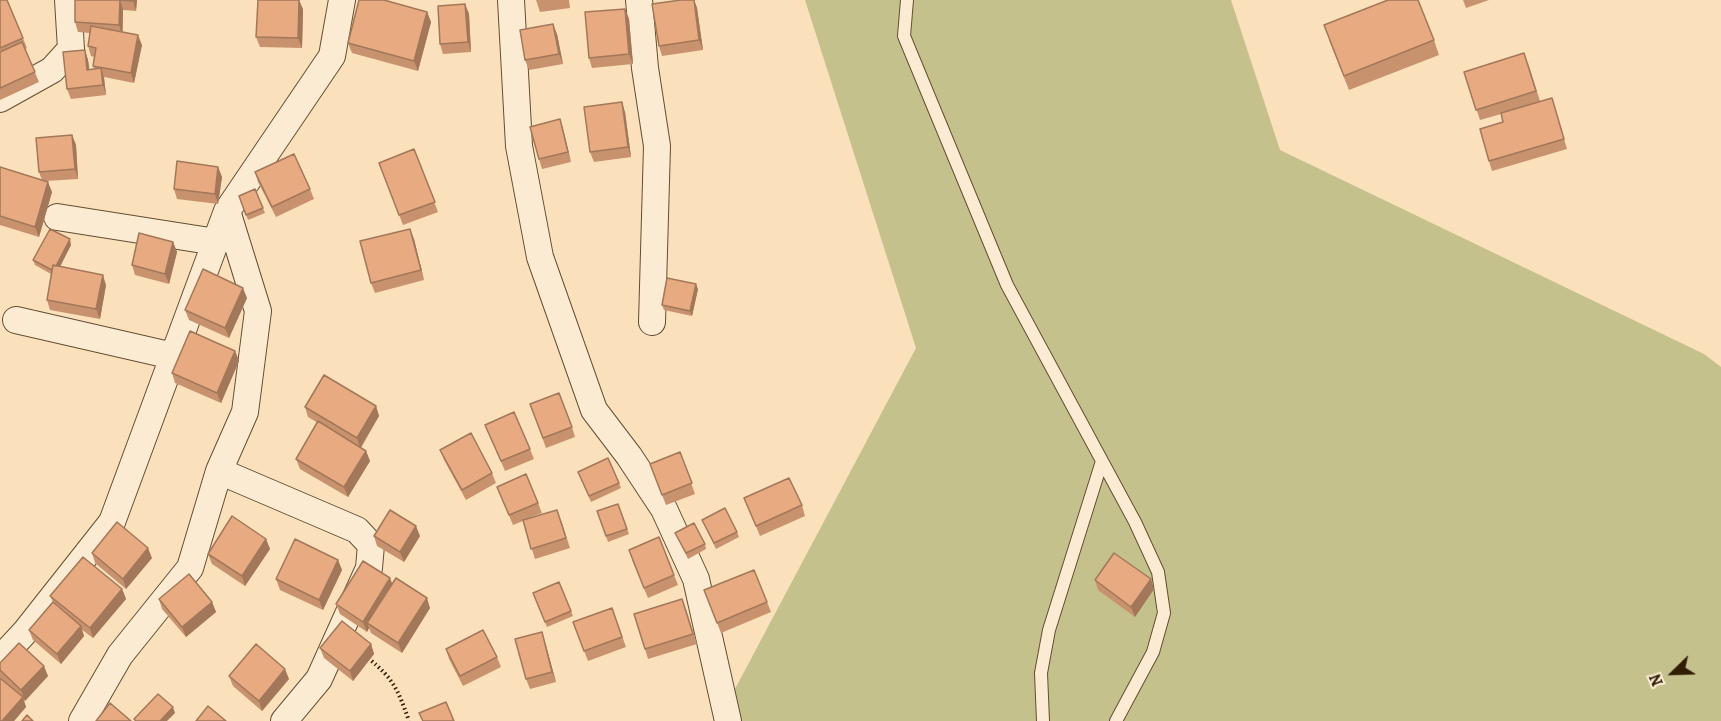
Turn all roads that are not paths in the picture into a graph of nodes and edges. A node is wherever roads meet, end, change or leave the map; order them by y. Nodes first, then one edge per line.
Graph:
1 (68, 0) edge
2 (342, 0) edge
3 (511, 0) edge
4 (639, 0) edge
5 (907, 0) edge
6 (0, 99) edge
7 (227, 211) junction
8 (57, 217) dead end
9 (216, 242) junction
10 (16, 320) dead end
11 (652, 322) dead end
12 (173, 356) junction
13 (1102, 461) junction
14 (219, 471) junction
15 (0, 659) edge
16 (82, 721) edge
17 (285, 721) edge
18 (728, 721) edge
19 (1042, 721) edge
20 (1116, 721) edge

1 - 6 street
2 - 7 street
3 - 18 street
4 - 11 street
5 - 13 lane
7 - 9 street
7 - 14 street
8 - 9 street
9 - 12 street
10 - 12 street
12 - 15 street
13 - 19 lane
13 - 20 lane
14 - 16 street
14 - 17 street

